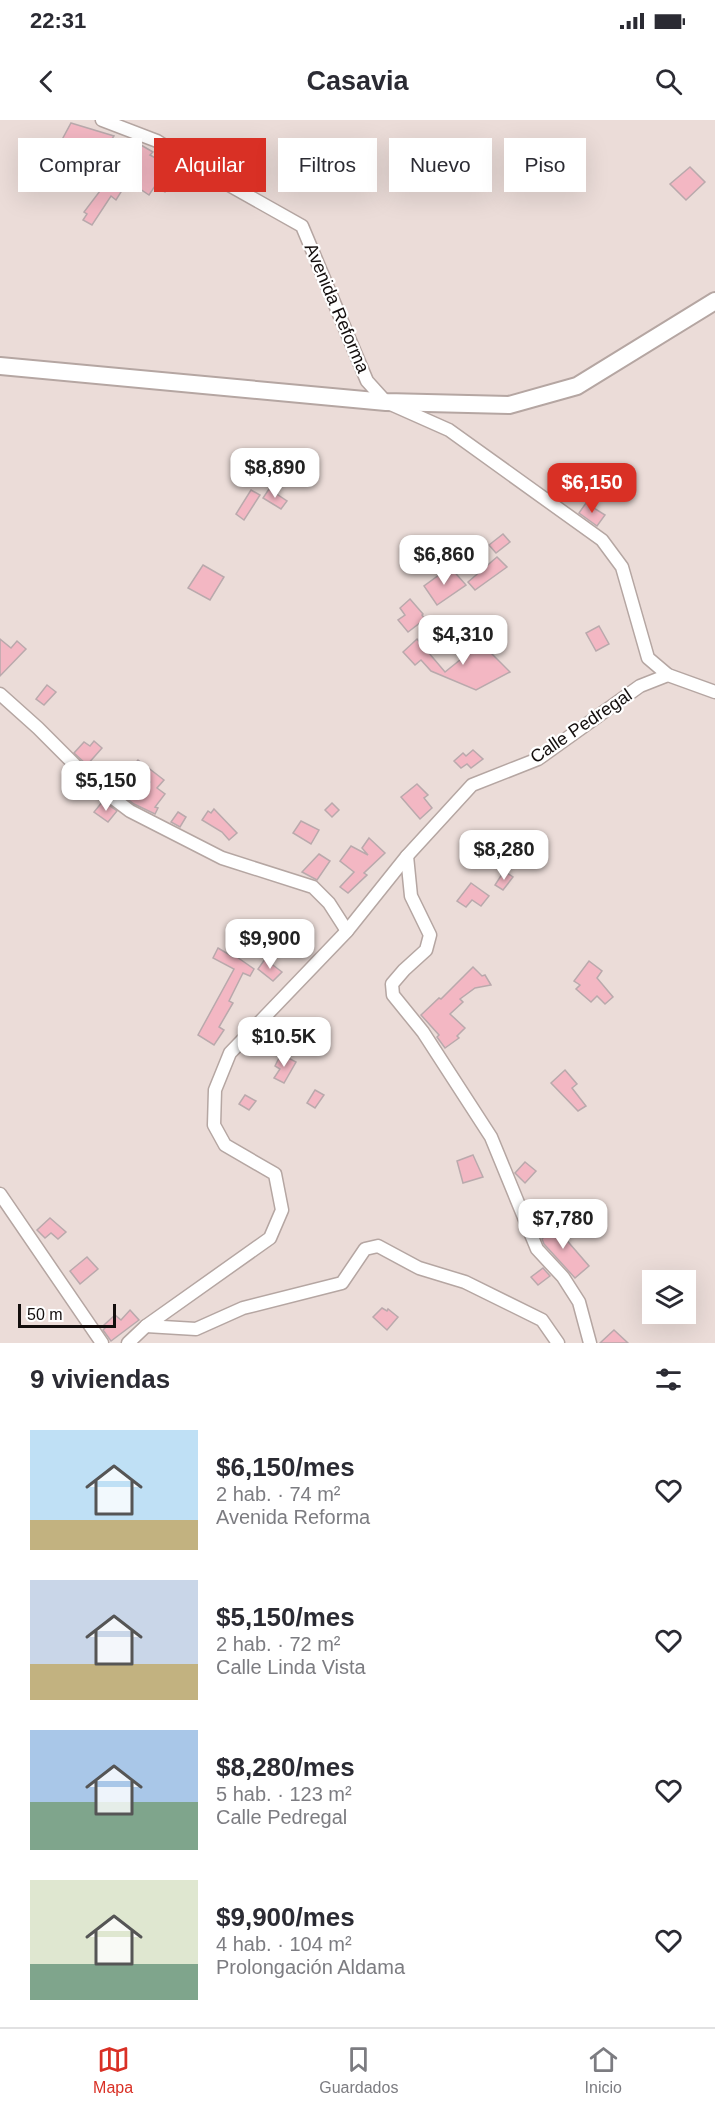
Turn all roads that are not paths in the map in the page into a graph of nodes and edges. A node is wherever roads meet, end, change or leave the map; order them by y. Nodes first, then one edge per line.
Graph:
1 (102, 120) edge
2 (715, 301) edge
3 (0, 366) edge
4 (386, 402) junction
5 (668, 675) junction
6 (715, 692) edge
7 (0, 694) edge
8 (407, 856) junction
9 (347, 931) junction
10 (0, 1194) edge
11 (146, 1326) junction
12 (102, 1343) edge
13 (128, 1343) edge
14 (558, 1343) edge
15 (591, 1343) edge

1 - 4 street, Avenida Reforma
2 - 4 main road
3 - 4 main road
4 - 5 street, Avenida Reforma
5 - 6 street, Avenida Reforma
5 - 8 street, Calle Pedregal
7 - 9 street
8 - 9 street, Calle Pedregal
8 - 15 street
9 - 11 street, Calle Pedregal
10 - 12 street
11 - 13 street, Calle Pedregal
11 - 14 street

